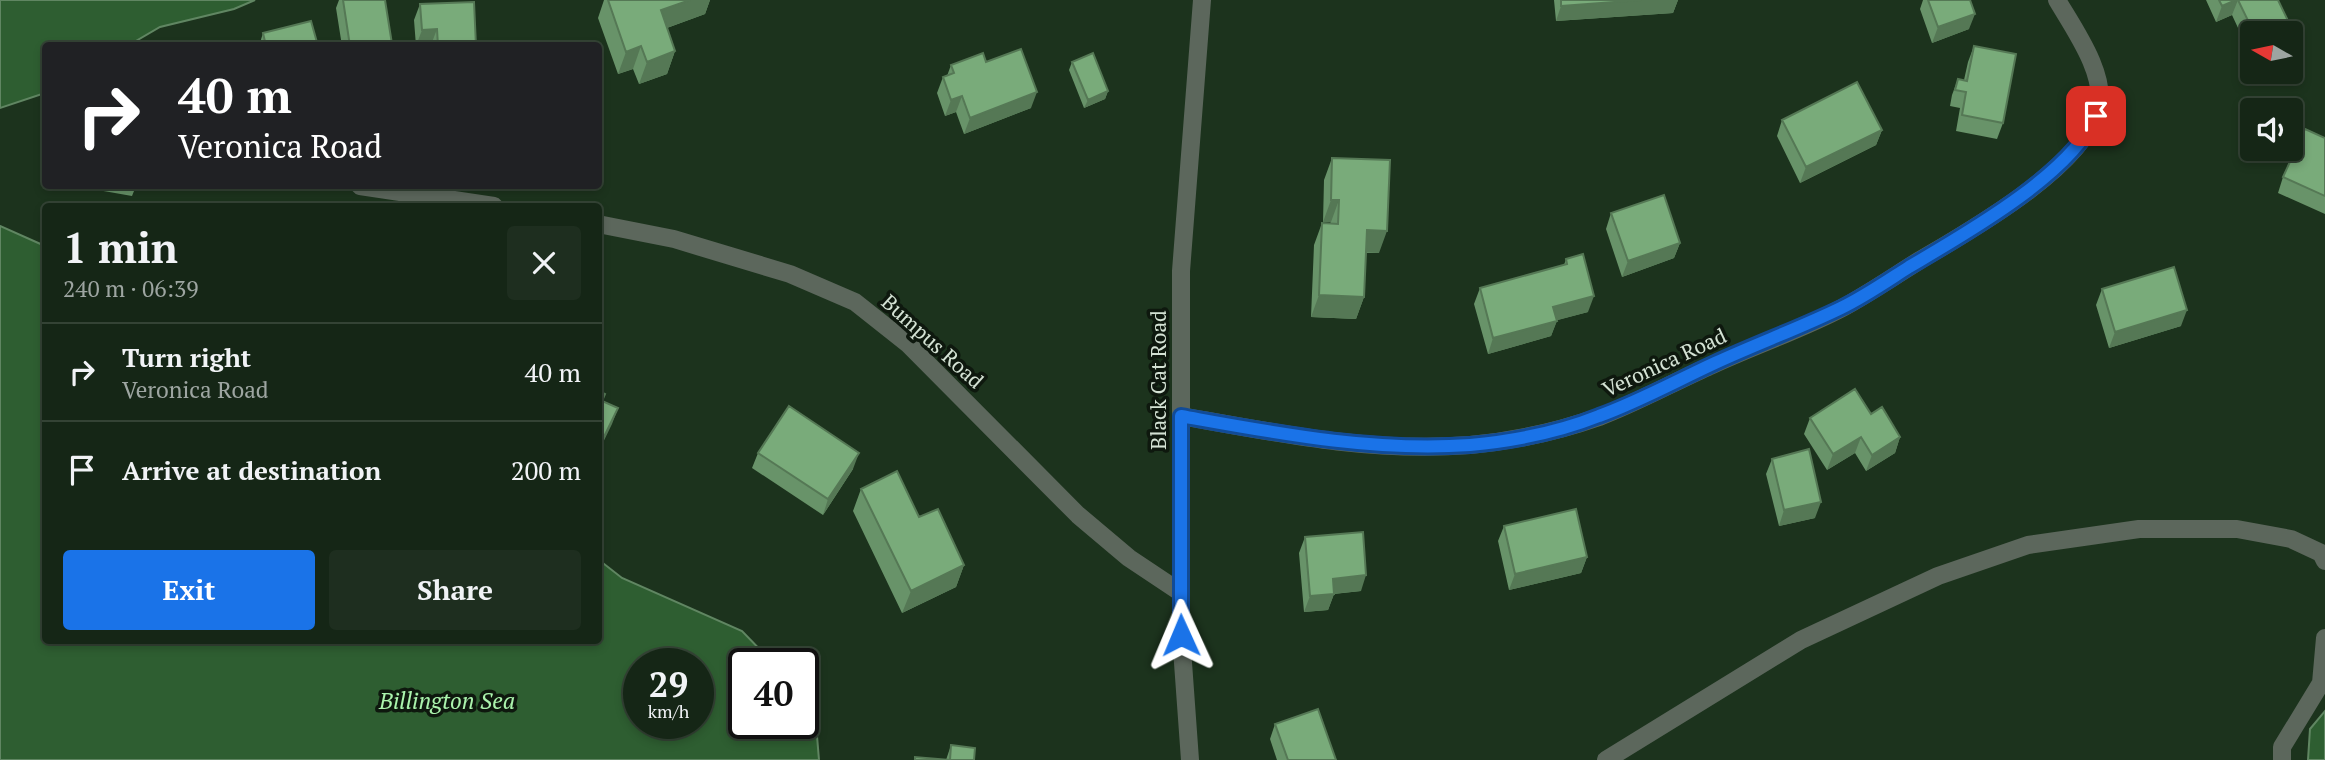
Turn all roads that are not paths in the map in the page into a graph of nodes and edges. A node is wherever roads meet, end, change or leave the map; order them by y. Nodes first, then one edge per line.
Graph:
1 (1202, 0) edge
2 (2057, 0) edge
3 (380, 189) edge
4 (474, 203) edge
5 (602, 226) edge
6 (1181, 416) junction
7 (2325, 561) edge
8 (1180, 592) junction
9 (2325, 638) edge
10 (1190, 760) edge
11 (1605, 760) edge
12 (2282, 760) edge

1 - 6 street, Black Cat Road
2 - 6 street, Veronica Road
3 - 4 street
5 - 8 street, Bumpus Road
6 - 8 street, Black Cat Road
7 - 11 street
8 - 10 street, Black Cat Road
9 - 12 street

